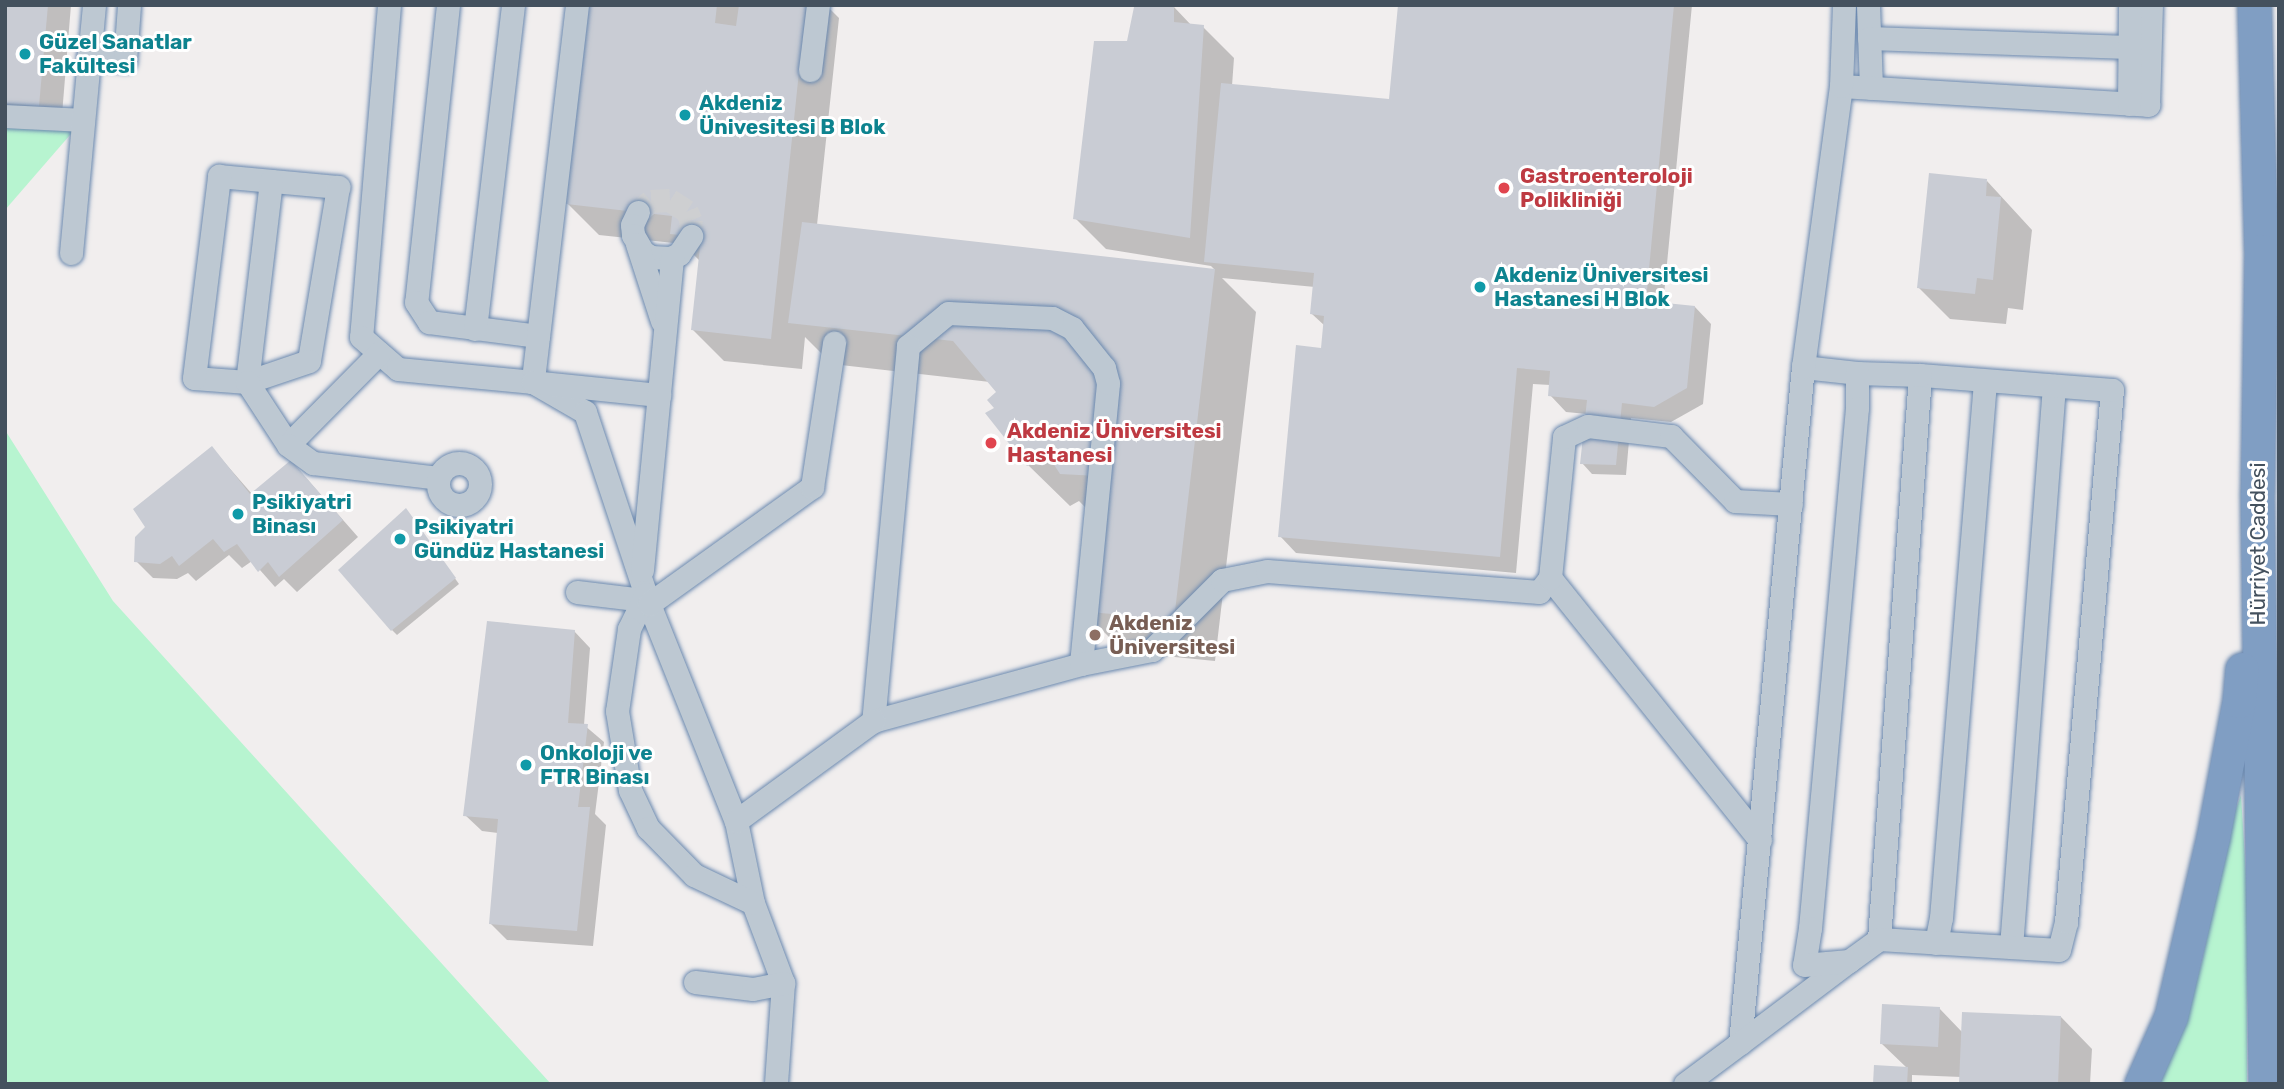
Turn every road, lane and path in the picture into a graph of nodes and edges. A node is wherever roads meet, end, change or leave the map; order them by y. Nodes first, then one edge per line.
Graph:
1 (94, 5) edge
2 (129, 5) edge
3 (389, 5) edge
4 (448, 5) edge
5 (513, 5) edge
6 (577, 5) edge
7 (818, 5) edge
8 (1844, 5) edge
9 (1868, 5) edge
10 (2130, 5) edge
11 (2151, 5) edge
12 (2254, 5) edge
13 (2262, 5) edge
14 (1869, 38) junction
15 (2129, 47) junction
16 (88, 57) junction
17 (810, 70) dead end
18 (1841, 86) junction
19 (1871, 88) junction
20 (2138, 104) junction
21 (5, 116) edge
22 (83, 120) junction
23 (271, 181) junction
24 (638, 212) dead end
25 (691, 236) dead end
26 (636, 244) junction
27 (2260, 251) junction
28 (71, 253) dead end
29 (672, 257) junction
30 (475, 329) junction
31 (665, 331) junction
32 (538, 335) junction
33 (834, 343) dead end
34 (379, 353) junction
35 (1803, 367) junction
36 (1857, 373) junction
37 (1920, 375) junction
38 (247, 382) junction
39 (533, 382) junction
40 (1985, 382) junction
41 (2054, 386) junction
42 (659, 395) junction
43 (288, 445) junction
44 (438, 478) dead end
45 (2257, 493) junction
46 (1791, 504) junction
47 (1550, 578) junction
48 (578, 592) dead end
49 (645, 595) junction
50 (1081, 664) junction
51 (873, 721) junction
52 (736, 821) junction
53 (1760, 840) junction
54 (753, 903) junction
55 (1879, 939) junction
56 (1936, 943) junction
57 (2011, 947) junction
58 (1849, 961) junction
59 (695, 982) dead end
60 (783, 983) junction
61 (1740, 1042) junction
62 (776, 1084) edge
63 (1685, 1084) edge
64 (2141, 1084) edge
65 (2265, 1084) edge

1 - 16 street
2 - 16 street
3 - 34 street
4 - 30 street
5 - 30 street
6 - 32 street
7 - 17 street
8 - 18 street
9 - 14 street
10 - 15 street
11 - 20 street
12 - 27 highway, Hürriyet Caddesi
13 - 27 highway
14 - 15 street
14 - 19 street
15 - 20 street
16 - 22 street
18 - 19 street
18 - 35 street
19 - 20 street
21 - 22 street
22 - 28 street
23 - 38 street
23 - 38 street
23 - 38 street
24 - 26 street
25 - 29 street
26 - 29 street
26 - 31 street
27 - 45 highway, Hürriyet Caddesi
29 - 31 street
30 - 32 street
31 - 42 street
32 - 39 street
33 - 49 street
34 - 39 street
34 - 43 street
35 - 36 street
35 - 46 street
36 - 37 street
36 - 58 street
37 - 40 street
37 - 55 street
38 - 43 street
39 - 42 street
39 - 49 street
40 - 41 street
40 - 56 street
41 - 57 street
41 - 57 street
42 - 49 street
43 - 44 street
45 - 64 highway
45 - 65 highway, Hürriyet Caddesi
46 - 47 street
46 - 53 street
47 - 50 street
47 - 53 street
48 - 49 street
49 - 52 street
49 - 54 street
50 - 51 street
50 - 51 street
51 - 52 street
52 - 54 street
53 - 61 street
54 - 60 street
55 - 56 street
55 - 58 street
56 - 57 street
58 - 61 street
59 - 60 street
60 - 62 street
61 - 63 street

